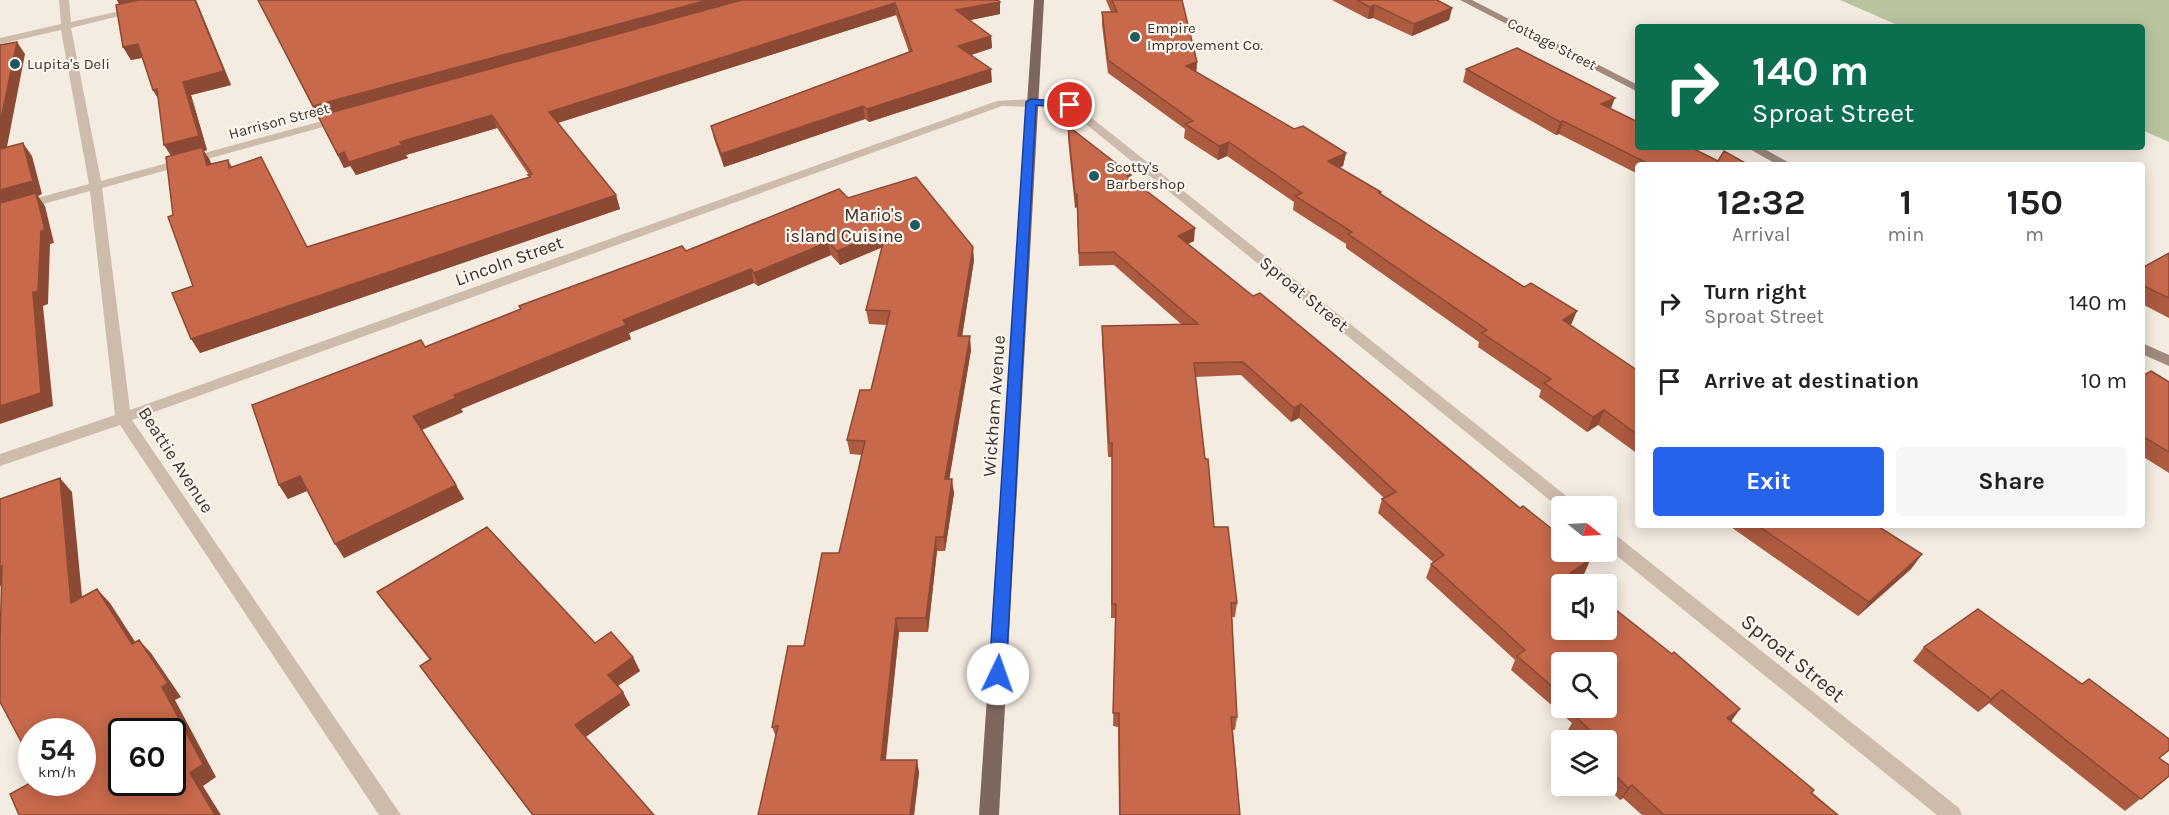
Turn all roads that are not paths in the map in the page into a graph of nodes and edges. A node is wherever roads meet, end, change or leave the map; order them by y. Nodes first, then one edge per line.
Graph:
1 (63, 0) edge
2 (1039, 0) edge
3 (1465, 0) edge
4 (152, 7) edge
5 (66, 27) junction
6 (0, 41) edge
7 (1635, 87) edge
8 (1031, 102) junction
9 (349, 117) edge
10 (1758, 150) edge
11 (1781, 162) edge
12 (96, 187) junction
13 (0, 212) edge
14 (2145, 349) edge
15 (2169, 361) edge
16 (123, 418) junction
17 (0, 460) edge
18 (1555, 496) edge
19 (1617, 546) edge
20 (391, 815) edge
21 (989, 815) edge
22 (1952, 815) edge

1 - 5 street, Beattie Avenue
2 - 8 main road, Wickham Avenue
3 - 7 street, Cottage Street
4 - 5 street
5 - 6 street
5 - 12 street, Beattie Avenue
8 - 16 street, Lincoln Street
8 - 18 street, Sproat Street
8 - 21 main road, Wickham Avenue
9 - 12 street, Harrison Street
10 - 11 street
12 - 13 street, Harrison Street
12 - 16 street, Beattie Avenue
14 - 15 street
16 - 17 street, Lincoln Street
16 - 20 street, Beattie Avenue
19 - 22 street, Sproat Street

